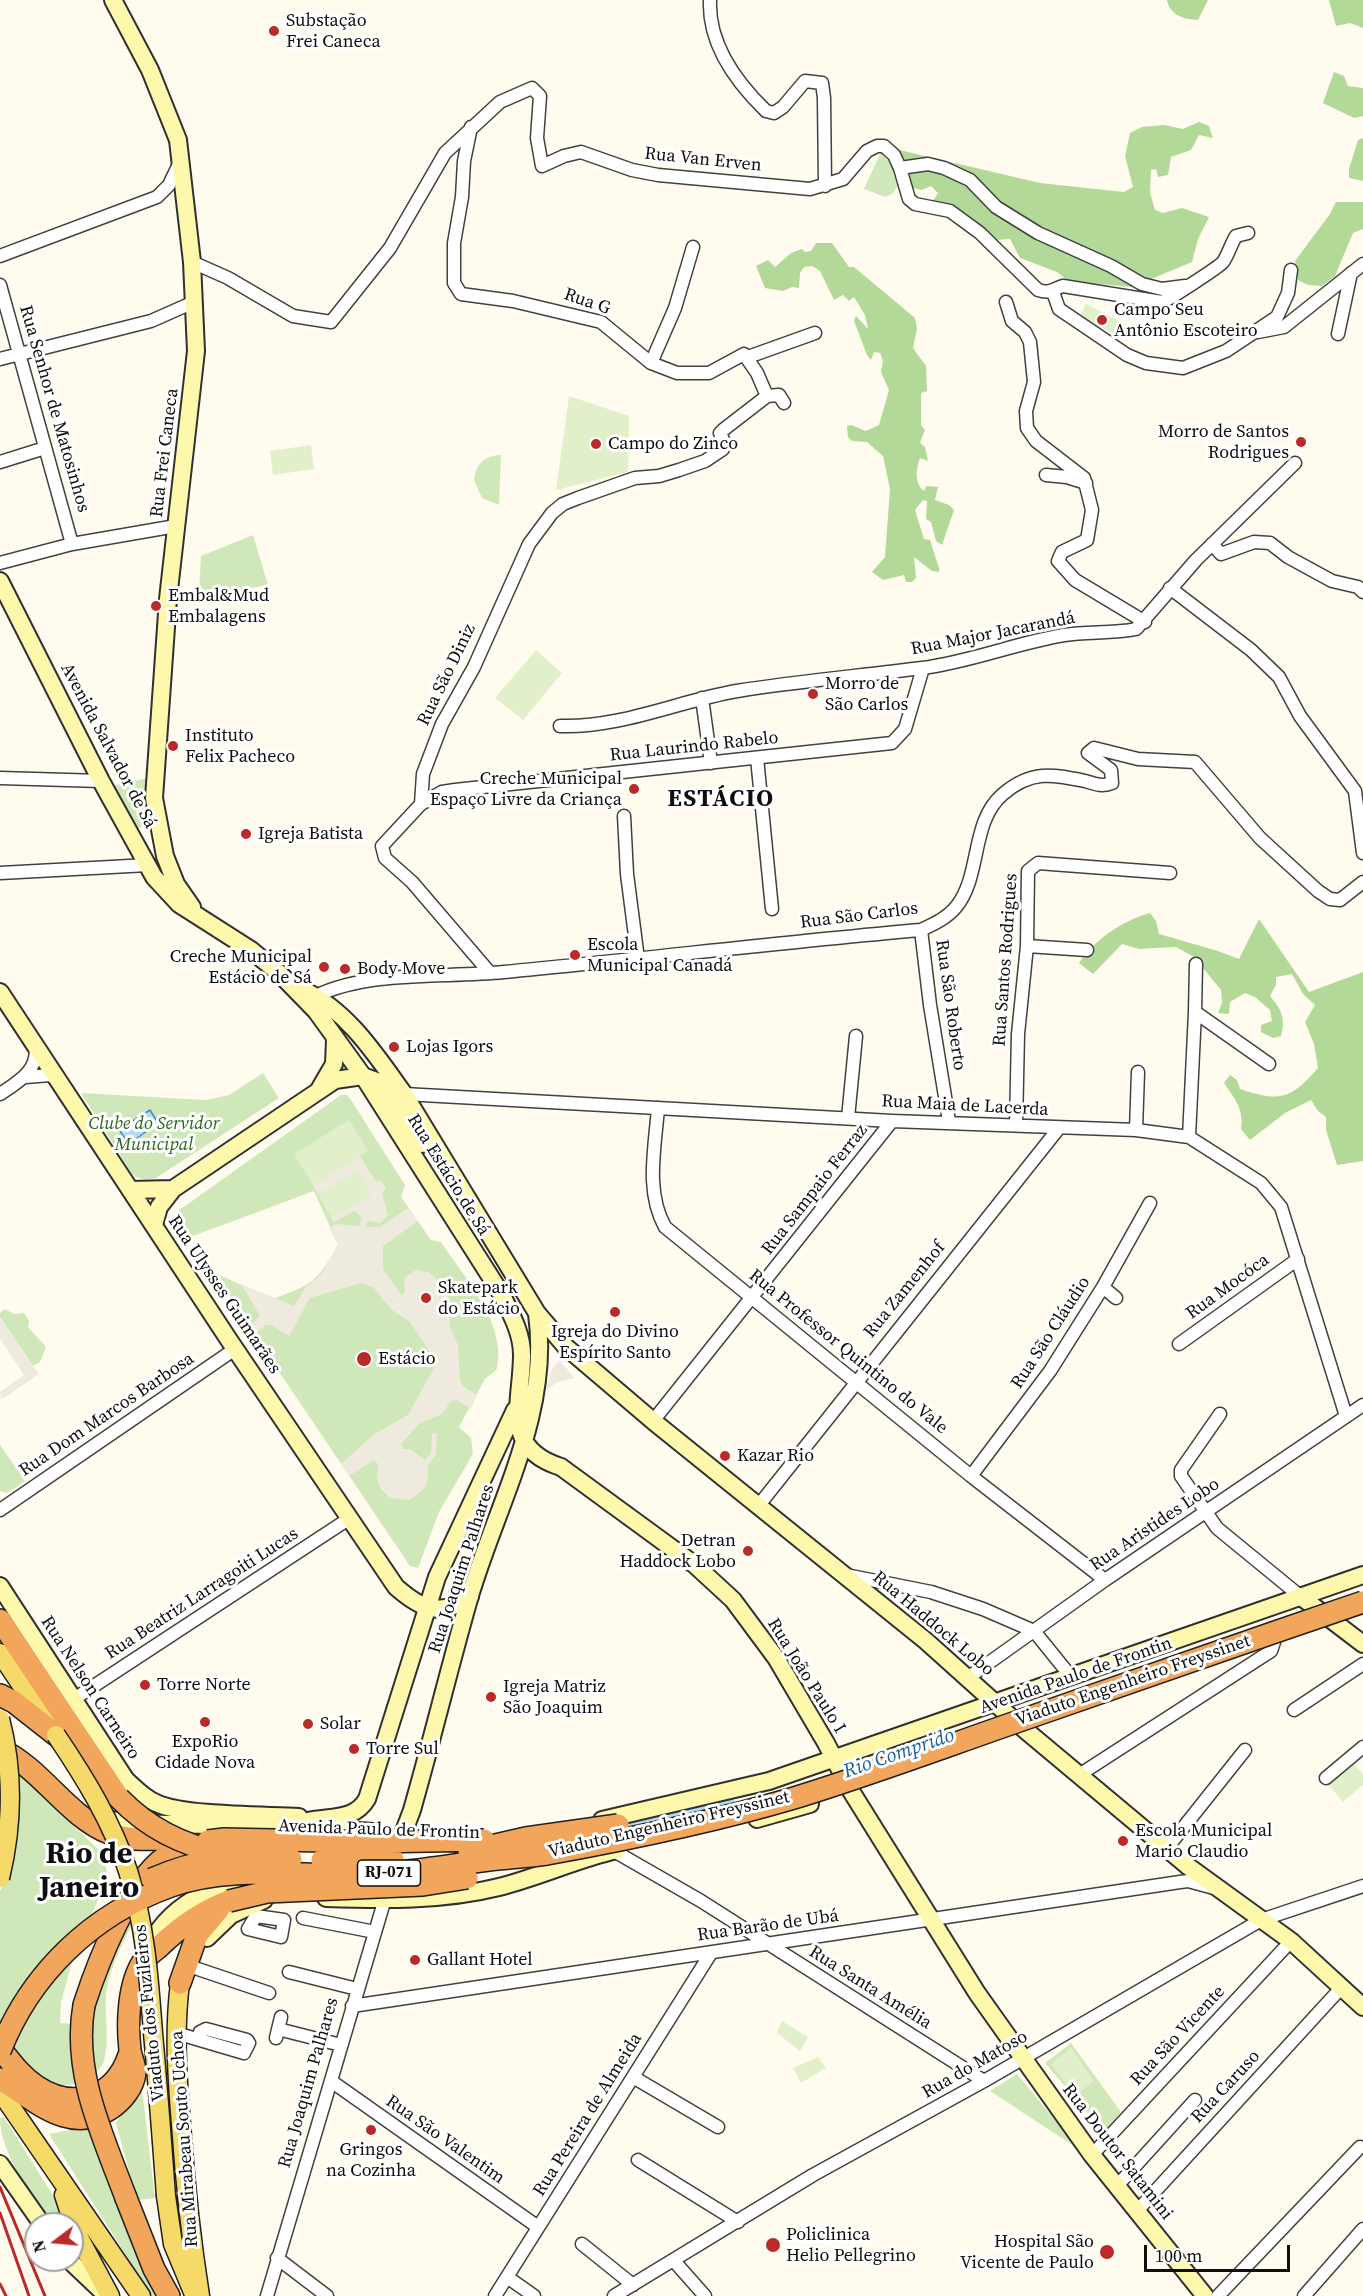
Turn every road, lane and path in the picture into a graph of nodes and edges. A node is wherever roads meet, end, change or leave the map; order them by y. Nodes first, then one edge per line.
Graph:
1 (113, 0) edge
2 (710, 0) edge
3 (471, 127) junction
4 (445, 153) junction
5 (182, 155) junction
6 (464, 160) junction
7 (900, 168) junction
8 (825, 186) junction
9 (1248, 233) dead end
10 (693, 247) dead end
11 (0, 256) edge
12 (192, 262) junction
13 (1363, 264) edge
14 (1291, 270) dead end
15 (1351, 273) junction
16 (0, 285) edge
17 (1185, 286) junction
18 (1053, 292) junction
19 (194, 302) junction
20 (1006, 302) dead end
21 (1251, 332) junction
22 (815, 333) dead end
23 (1338, 334) dead end
24 (20, 353) junction
25 (748, 357) junction
26 (0, 359) edge
27 (651, 363) junction
28 (767, 396) junction
29 (784, 404) dead end
30 (45, 448) junction
31 (0, 462) edge
32 (1294, 464) dead end
33 (1046, 475) dead end
34 (1086, 483) junction
35 (176, 526) junction
36 (72, 544) junction
37 (1212, 544) junction
38 (0, 564) edge
39 (0, 581) edge
40 (1170, 588) junction
41 (1363, 592) edge
42 (1144, 622) junction
43 (923, 668) junction
44 (702, 699) junction
45 (560, 726) dead end
46 (757, 758) junction
47 (711, 763) junction
48 (0, 778) edge
49 (101, 781) junction
50 (154, 798) junction
51 (421, 804) junction
52 (624, 816) dead end
53 (130, 829) junction
54 (1363, 853) edge
55 (148, 865) junction
56 (0, 873) edge
57 (1170, 873) dead end
58 (1363, 882) edge
59 (772, 909) dead end
60 (198, 915) junction
61 (921, 930) junction
62 (1027, 946) junction
63 (1087, 950) dead end
64 (638, 959) junction
65 (1196, 964) dead end
66 (490, 973) junction
67 (291, 984) junction
68 (0, 992) edge
69 (316, 996) junction
70 (1195, 1012) junction
71 (855, 1036) dead end
72 (335, 1039) junction
73 (35, 1045) junction
74 (1269, 1064) dead end
75 (1138, 1072) dead end
76 (363, 1076) junction
77 (26, 1077) junction
78 (60, 1083) junction
79 (319, 1089) junction
80 (0, 1094) edge
81 (404, 1094) junction
82 (658, 1108) junction
83 (848, 1118) junction
84 (892, 1120) junction
85 (949, 1121) junction
86 (1016, 1125) junction
87 (1059, 1128) junction
88 (1136, 1130) junction
89 (1189, 1137) junction
90 (451, 1175) junction
91 (173, 1189) junction
92 (130, 1190) junction
93 (1150, 1203) dead end
94 (154, 1226) junction
95 (1298, 1259) junction
96 (1102, 1287) junction
97 (1116, 1298) dead end
98 (753, 1299) junction
99 (537, 1313) junction
100 (1179, 1344) dead end
101 (235, 1349) junction
102 (855, 1381) junction
103 (1363, 1405) edge
104 (516, 1406) junction
105 (1220, 1414) dead end
106 (1346, 1416) junction
107 (653, 1422) junction
108 (524, 1440) junction
109 (547, 1462) junction
110 (513, 1475) junction
111 (971, 1476) junction
112 (759, 1505) junction
113 (0, 1510) edge
114 (1204, 1513) junction
115 (350, 1518) junction
116 (843, 1574) junction
117 (1363, 1575) edge
118 (1105, 1580) junction
119 (0, 1586) edge
120 (1363, 1587) edge
121 (1301, 1596) junction
122 (470, 1597) junction
123 (1363, 1602) edge
124 (428, 1608) junction
125 (1363, 1611) edge
126 (0, 1620) edge
127 (1334, 1620) junction
128 (1034, 1631) junction
129 (1274, 1642) junction
130 (1363, 1644) edge
131 (0, 1653) edge
132 (1363, 1664) edge
133 (969, 1677) junction
134 (1072, 1677) junction
135 (0, 1695) edge
136 (74, 1699) junction
137 (997, 1704) junction
138 (1294, 1710) dead end
139 (0, 1719) edge
140 (1024, 1729) junction
141 (56, 1735) junction
142 (1363, 1747) edge
143 (0, 1749) edge
144 (1245, 1750) dead end
145 (835, 1759) junction
146 (1079, 1775) junction
147 (1326, 1778) dead end
148 (769, 1781) junction
149 (851, 1791) junction
150 (156, 1803) joint
151 (76, 1810) junction
152 (412, 1810) junction
153 (783, 1812) junction
154 (278, 1822) junction
155 (318, 1823) junction
156 (403, 1834) junction
157 (425, 1835) junction
158 (602, 1836) junction
159 (526, 1838) junction
160 (500, 1840) junction
161 (203, 1842) junction
162 (1167, 1848) junction
163 (545, 1854) junction
164 (232, 1866) junction
165 (1188, 1874) junction
166 (0, 1878) edge
167 (390, 1880) junction
168 (521, 1880) junction
169 (1363, 1886) edge
170 (499, 1887) junction
171 (136, 1892) junction
172 (385, 1900) junction
173 (236, 1905) junction
174 (303, 1918) dead end
175 (932, 1920) junction
176 (1261, 1920) junction
177 (191, 1929) junction
178 (254, 1931) junction
179 (747, 1931) junction
180 (375, 1932) junction
181 (1291, 1941) junction
182 (767, 1944) junction
183 (747, 1948) junction
184 (711, 1953) junction
185 (144, 1960) junction
186 (289, 1972) dead end
187 (185, 1974) junction
188 (1341, 1988) junction
189 (357, 1989) junction
190 (269, 1993) dead end
191 (352, 2006) junction
192 (1363, 2007) edge
193 (0, 2019) edge
194 (278, 2028) dead end
195 (176, 2033) junction
196 (199, 2039) dead end
197 (341, 2045) junction
198 (0, 2050) edge
199 (130, 2050) junction
200 (1022, 2058) junction
201 (633, 2077) junction
202 (0, 2079) edge
203 (331, 2081) junction
204 (984, 2081) junction
205 (0, 2091) edge
206 (1195, 2100) dead end
207 (718, 2127) dead end
208 (1362, 2147) edge
209 (1092, 2155) junction
210 (638, 2160) dead end
211 (0, 2164) edge
212 (58, 2176) junction
213 (1117, 2186) junction
214 (1137, 2211) junction
215 (34, 2212) edge
216 (738, 2222) junction
217 (538, 2227) junction
218 (1363, 2229) edge
219 (582, 2244) dead end
220 (277, 2258) junction
221 (674, 2261) junction
222 (82, 2272) edge
223 (507, 2277) junction
224 (633, 2285) junction
225 (108, 2296) edge
226 (141, 2296) edge
227 (169, 2296) edge
228 (195, 2296) edge
229 (200, 2296) edge
230 (267, 2296) edge
231 (327, 2296) edge
232 (495, 2296) edge
233 (534, 2296) edge
234 (614, 2296) edge
235 (705, 2296) edge
236 (1205, 2296) edge
237 (1218, 2296) edge
238 (1304, 2296) edge

1 - 5 main road, Rua Frei Caneca
2 - 8 street
3 - 4 street, Rua Van Erven
3 - 6 street, Rua G
3 - 8 street, Rua Van Erven
4 - 6 street
4 - 12 street, Rua Van Erven
5 - 11 street
5 - 12 main road, Rua Frei Caneca
6 - 27 street, Rua G
7 - 8 street
7 - 17 street
7 - 18 street
9 - 17 street
10 - 27 street
12 - 19 main road, Rua Frei Caneca
13 - 15 street
14 - 21 street
15 - 21 street
15 - 23 street
16 - 24 street, Rua Senhor de Matosinhos
17 - 18 street
18 - 21 street
19 - 24 street
19 - 35 main road, Rua Frei Caneca
20 - 34 street
22 - 25 street, Rua G
24 - 26 street
24 - 30 street, Rua Senhor de Matosinhos
25 - 27 street, Rua G
25 - 28 street
28 - 29 street
28 - 51 street, Rua São Diniz
30 - 31 street
30 - 36 street, Rua Senhor de Matosinhos
32 - 37 street
33 - 34 street
34 - 42 street
35 - 36 street
35 - 50 main road, Rua Frei Caneca
36 - 38 street
37 - 40 street
37 - 41 street
39 - 49 main road, Avenida Salvador de Sá
40 - 42 street
40 - 54 street
42 - 43 street, Rua Major Jacarandá
43 - 44 street, Rua Major Jacarandá
43 - 46 street, Rua Laurindo Rabelo
44 - 45 street, Rua Major Jacarandá
44 - 47 street
46 - 47 street, Rua Laurindo Rabelo
46 - 59 street
47 - 51 street, Rua Laurindo Rabelo
48 - 49 street
49 - 53 main road, Avenida Salvador de Sá
50 - 53 main road
50 - 60 main road, Rua Frei Caneca
51 - 66 street
52 - 64 street
53 - 55 main road, Avenida Salvador de Sá
55 - 56 street
55 - 60 main road, Avenida Salvador de Sá
57 - 62 street, Rua Santos Rodrigues
58 - 61 street, Rua São Carlos
60 - 67 main road, Rua Estácio de Sá
61 - 64 street, Rua São Carlos
61 - 85 street, Rua São Roberto
62 - 63 street
62 - 86 street, Rua Santos Rodrigues
64 - 66 street, Rua São Carlos
65 - 70 street
66 - 69 street, Rua São Carlos
67 - 69 main road, Rua Estácio de Sá
67 - 72 main road, Rua Estácio de Sá
68 - 73 main road, Rua Ulysses Guimarães
69 - 81 main road, Rua Estácio de Sá
70 - 74 street
70 - 89 street
71 - 83 street
72 - 76 main road, Rua Estácio de Sá
72 - 79 main road
73 - 77 street
73 - 78 main road, Rua Ulysses Guimarães
75 - 88 street
76 - 79 main road
76 - 90 main road
76 - 104 main road, Rua Estácio de Sá
77 - 78 street
77 - 80 street
78 - 92 main road, Rua Ulysses Guimarães
79 - 91 main road
81 - 82 street, Rua Maia de Lacerda
81 - 90 main road, Rua Estácio de Sá
82 - 83 street, Rua Maia de Lacerda
82 - 98 street, Rua Professor Quintino do Vale
83 - 84 street, Rua Maia de Lacerda
84 - 85 street, Rua Maia de Lacerda
84 - 98 street, Rua Sampaio Ferraz
85 - 86 street, Rua Maia de Lacerda
86 - 87 street, Rua Maia de Lacerda
87 - 88 street, Rua Maia de Lacerda
87 - 102 street, Rua Zamenhof
88 - 89 street, Rua Maia de Lacerda
89 - 95 street, Rua Maia de Lacerda
90 - 99 main road, Rua Estácio de Sá
91 - 92 main road
91 - 94 main road
92 - 94 main road, Rua Ulysses Guimarães
93 - 96 street, Rua São Cláudio
94 - 101 main road, Rua Ulysses Guimarães
95 - 100 street, Rua Mocóca
95 - 106 street, Rua Maia de Lacerda
96 - 97 street
96 - 111 street, Rua São Cláudio
98 - 102 street, Rua Professor Quintino do Vale
98 - 107 street, Rua Sampaio Ferraz
99 - 107 main road, Rua Haddock Lobo
99 - 108 main road, Rua Joaquim Palhares
101 - 113 street, Rua Dom Marcos Barbosa
101 - 115 main road, Rua Ulysses Guimarães
102 - 111 street, Rua Professor Quintino do Vale
102 - 112 street, Rua Zamenhof
103 - 106 street, Rua Aristides Lobo
104 - 108 main road
104 - 124 main road, Rua Joaquim Palhares
105 - 114 street
106 - 114 street, Rua Aristides Lobo
107 - 112 main road, Rua Haddock Lobo
108 - 109 main road, Rua João Paulo I
108 - 110 main road, Rua Joaquim Palhares
109 - 110 main road
109 - 145 main road, Rua João Paulo I
110 - 122 main road, Rua Joaquim Palhares
111 - 118 street, Rua Professor Quintino do Vale
112 - 116 main road, Rua Haddock Lobo
114 - 118 street, Rua Aristides Lobo
114 - 121 street
115 - 124 main road, Rua Ulysses Guimarães
115 - 136 street, Rua Beatriz Larragoiti Lucas
116 - 128 street
116 - 133 main road, Rua Haddock Lobo
117 - 121 main road, Avenida Paulo de Frontin
118 - 128 street, Rua Aristides Lobo
119 - 136 main road, Rua Nelson Carneiro
120 - 159 highway, Viaduto Engenheiro Freyssinet / RJ-071, bridge
121 - 127 main road
121 - 134 main road, Avenida Paulo de Frontin
122 - 124 main road
122 - 152 main road, Rua Joaquim Palhares
123 - 163 highway, Viaduto Engenheiro Freyssinet / RJ-071, bridge
124 - 155 main road, Rua Joaquim Palhares
125 - 127 main road, Avenida Paulo de Frontin
126 - 164 highway, bridge
127 - 129 main road, Avenida Paulo de Frontin
127 - 130 main road
128 - 133 street, Rua Aristides Lobo
128 - 134 street
129 - 140 main road, Avenida Paulo de Frontin
129 - 146 street
131 - 141 main road, Viaduto dos Fuzileiros
132 - 138 street
133 - 137 main road, Rua Haddock Lobo
134 - 137 main road, Avenida Paulo de Frontin
135 - 141 highway
136 - 150 main road, Rua Nelson Carneiro
137 - 140 main road, Rua Haddock Lobo
137 - 145 main road, Avenida Paulo de Frontin
139 - 166 main road, bridge
140 - 146 main road, Rua Haddock Lobo
140 - 149 main road, Avenida Paulo de Frontin
141 - 228 main road, Viaduto dos Fuzileiros, bridge
142 - 147 street
143 - 151 highway
144 - 162 street
145 - 148 main road, Avenida Paulo de Frontin
145 - 149 main road, Rua João Paulo I
146 - 162 main road, Rua Haddock Lobo
148 - 153 main road
148 - 158 main road, Avenida Paulo de Frontin
149 - 153 main road, Avenida Paulo de Frontin
149 - 175 main road, Rua João Paulo I
150 - 154 main road, Avenida Paulo de Frontin
151 - 154 main road, Avenida Paulo de Frontin
151 - 161 highway
152 - 156 main road, Rua Joaquim Palhares
152 - 157 main road
153 - 158 main road, Avenida Paulo de Frontin
154 - 155 main road, Avenida Paulo de Frontin
154 - 155 main road
155 - 156 main road, Avenida Paulo de Frontin
156 - 157 main road, Avenida Paulo de Frontin
157 - 160 main road, Avenida Paulo de Frontin
158 - 160 main road, Avenida Paulo de Frontin
158 - 168 main road, Avenida Paulo de Frontin
158 - 179 street, Rua Santa Amélia
159 - 161 highway, bridge
159 - 164 highway, Viaduto Engenheiro Freyssinet / RJ-071, bridge
160 - 168 main road, bridge
160 - 171 highway
161 - 171 highway
162 - 165 main road, Rua Haddock Lobo
163 - 164 highway, Viaduto Engenheiro Freyssinet / RJ-071, bridge
163 - 173 highway, bridge
164 - 193 highway, RJ-071, bridge
164 - 198 highway, RJ-071, bridge
165 - 175 street, Rua Barão de Ubá
165 - 176 main road, Rua Haddock Lobo
167 - 170 main road, Avenida Paulo de Frontin
167 - 172 street, Rua Joaquim Palhares
167 - 185 main road, Avenida Paulo de Frontin
168 - 170 main road, Avenida Paulo de Frontin
169 - 176 street, Rua do Matoso
170 - 172 main road, Avenida Paulo de Frontin
171 - 227 highway, bridge
172 - 173 main road, Avenida Paulo de Frontin
172 - 180 street, Rua Joaquim Palhares
173 - 177 highway
173 - 178 street
173 - 187 main road, Avenida Paulo de Frontin
174 - 180 street
175 - 182 street, Rua Barão de Ubá
175 - 200 main road, Rua João Paulo I
176 - 181 main road, Rua Haddock Lobo
176 - 200 street, Rua do Matoso
177 - 185 highway
177 - 187 highway
178 - 178 street
179 - 182 street, Rua Santa Amélia
179 - 183 street
180 - 189 street, Rua Joaquim Palhares
181 - 188 main road, Rua Haddock Lobo
181 - 209 street, Rua São Vicente
182 - 183 street, Rua Barão de Ubá
182 - 204 street, Rua Santa Amélia
183 - 184 street, Rua Barão de Ubá
184 - 191 street, Rua Barão de Ubá
184 - 201 street, Rua Pereira de Almeida
185 - 199 highway, Avenida Paulo de Frontin
186 - 189 street
187 - 190 street
187 - 195 main road, Rua Mirabeau Souto Uchoa
188 - 192 main road, Rua Haddock Lobo
188 - 214 street, Rua Caruso
189 - 191 street, Rua Joaquim Palhares
191 - 197 street, Rua Joaquim Palhares
194 - 197 street
195 - 196 street
195 - 229 main road, Rua Mirabeau Souto Uchoa
197 - 203 street, Rua Joaquim Palhares
198 - 199 highway
199 - 202 highway, Avenida Paulo de Frontin
200 - 204 street, Rua do Matoso
200 - 209 main road, Rua Doutor Satamini
201 - 207 street
201 - 217 street, Rua Pereira de Almeida
203 - 217 street, Rua São Valentim
203 - 220 street, Rua Joaquim Palhares
204 - 216 street, Rua do Matoso
205 - 212 main road
206 - 213 street
208 - 237 street
209 - 213 main road, Rua Doutor Satamini
210 - 216 street
211 - 215 main road
212 - 225 main road
212 - 226 main road
213 - 214 main road, Rua Doutor Satamini
214 - 236 main road, Rua Doutor Satamini
216 - 221 street, Rua do Matoso
217 - 223 street, Rua Pereira de Almeida
218 - 238 street
219 - 224 street
220 - 230 street, Rua Joaquim Palhares
220 - 231 street
221 - 224 street, Rua do Matoso
221 - 235 street
222 - 225 main road
223 - 232 street, Rua Pereira de Almeida
223 - 233 street
224 - 234 street, Rua do Matoso

